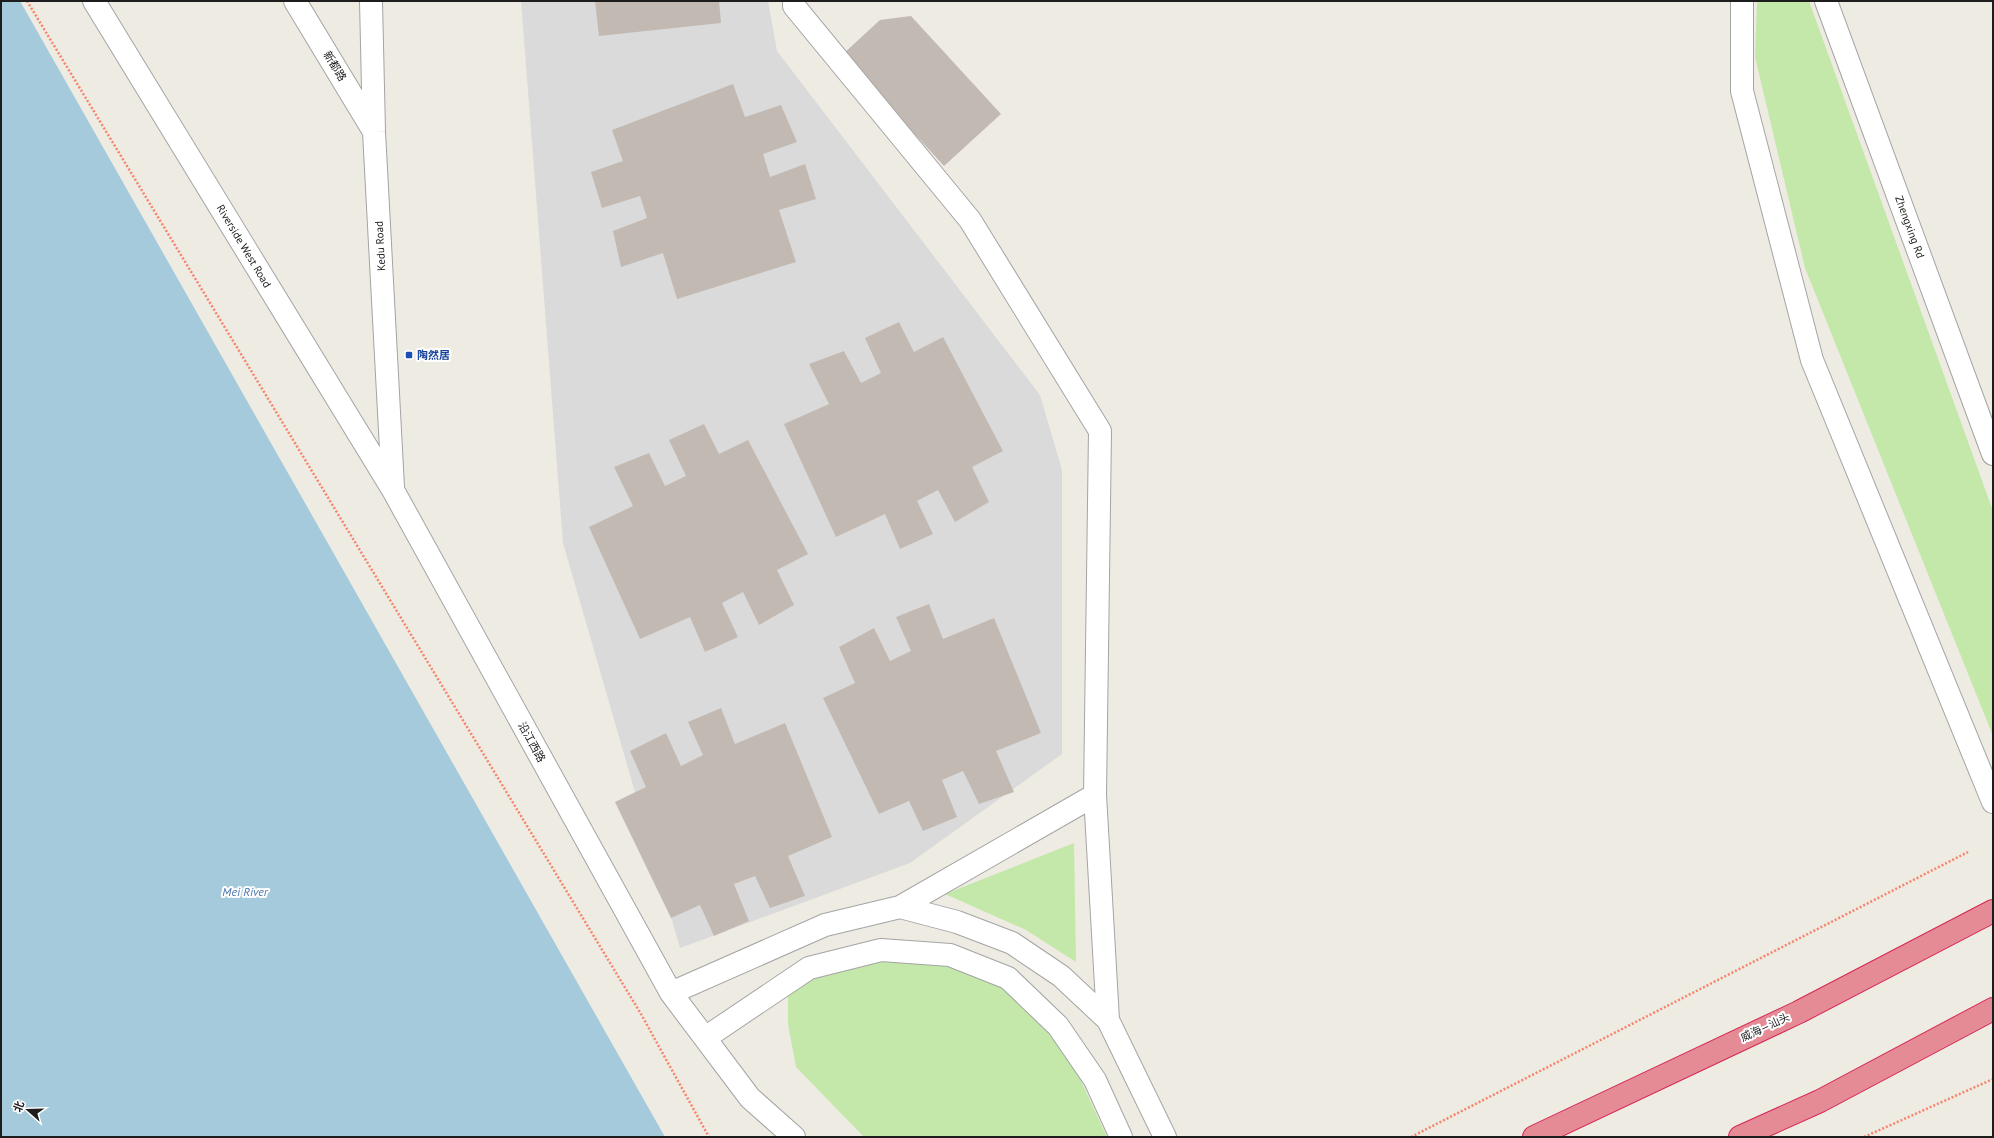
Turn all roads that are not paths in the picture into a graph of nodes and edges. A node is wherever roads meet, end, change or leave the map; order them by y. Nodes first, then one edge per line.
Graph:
1 (94, 1) edge
2 (295, 1) edge
3 (371, 1) edge
4 (794, 1) edge
5 (1742, 1) edge
6 (1826, 1) edge
7 (374, 132) junction
8 (1993, 454) edge
9 (393, 490) junction
10 (1095, 795) junction
11 (1993, 802) edge
12 (900, 907) junction
13 (1993, 911) edge
14 (671, 993) junction
15 (1993, 1009) edge
16 (1108, 1020) junction
17 (705, 1038) junction
18 (794, 1137) edge
19 (1121, 1137) edge
20 (1165, 1137) edge
21 (1534, 1137) edge
22 (1740, 1137) edge

1 - 9 street, Riverside West Road
2 - 7 street, 新都路
3 - 7 street, Kedu Road
4 - 10 street
5 - 11 street
6 - 8 street, Zhengxing Rd
7 - 9 street, Kedu Road
9 - 14 street, 沿江西路
10 - 12 street
10 - 16 street
12 - 14 street
12 - 16 street
13 - 21 highway, 威海—汕头
14 - 17 street, 沿江西路
15 - 22 highway
16 - 20 street
17 - 18 street, 沿江西路
17 - 19 street

